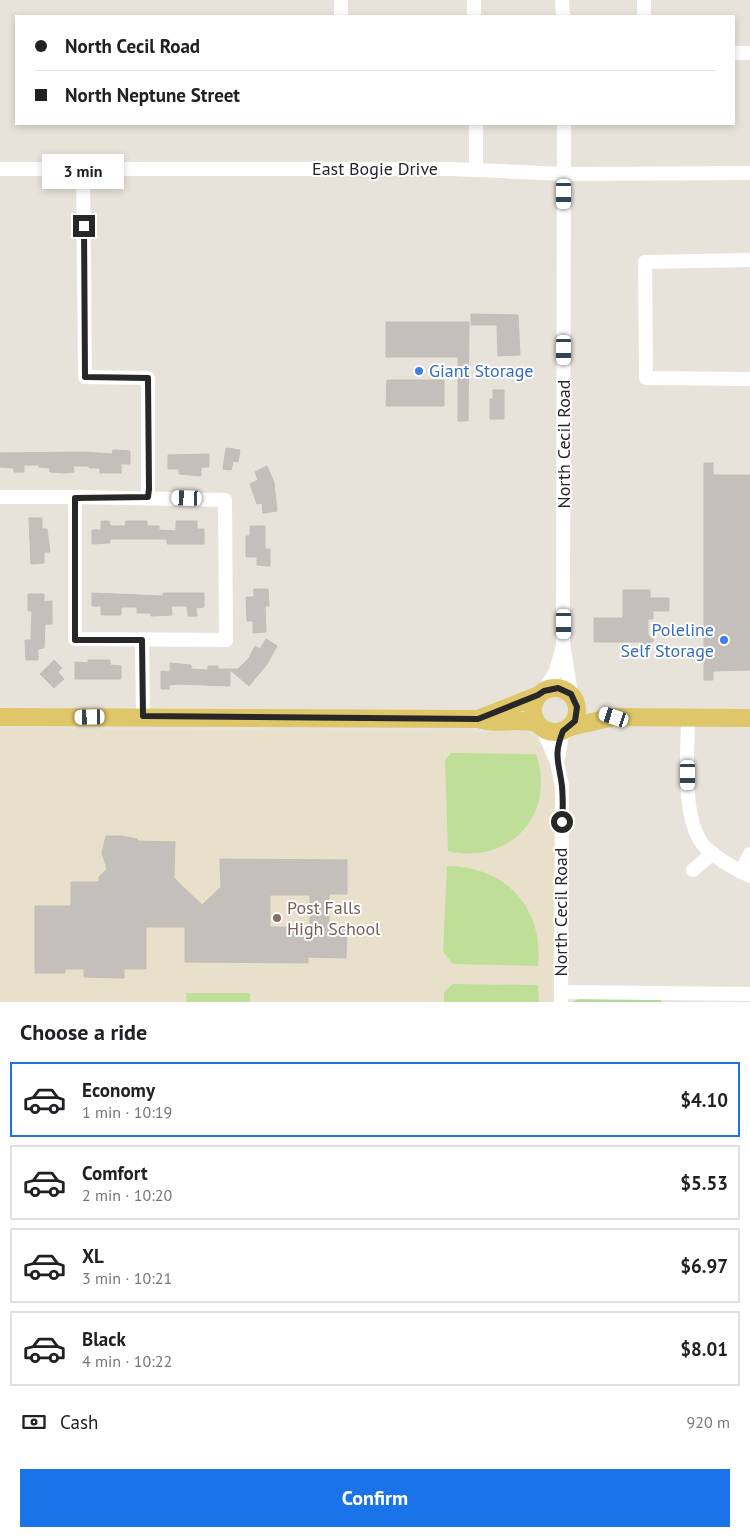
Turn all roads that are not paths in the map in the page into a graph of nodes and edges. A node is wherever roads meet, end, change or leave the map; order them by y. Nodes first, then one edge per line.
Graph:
1 (341, 0) edge
2 (474, 0) edge
3 (562, 0) edge
4 (644, 0) edge
5 (341, 15) edge
6 (474, 15) edge
7 (562, 15) edge
8 (644, 15) edge
9 (735, 53) edge
10 (750, 53) edge
11 (476, 125) edge
12 (564, 125) edge
13 (0, 169) edge
14 (83, 169) junction
15 (476, 169) junction
16 (750, 172) edge
17 (564, 174) junction
18 (750, 260) edge
19 (750, 379) edge
20 (148, 497) junction
21 (0, 498) edge
22 (75, 498) junction
23 (142, 640) junction
24 (563, 643) junction
25 (541, 693) junction
26 (573, 697) junction
27 (143, 716) junction
28 (0, 717) edge
29 (614, 717) junction
30 (688, 717) junction
31 (750, 718) edge
32 (478, 719) junction
33 (539, 725) junction
34 (567, 729) junction
35 (557, 762) junction
36 (713, 854) junction
37 (750, 854) edge
38 (693, 870) dead end
39 (746, 874) edge
40 (750, 994) edge
41 (561, 997) edge

1 - 5 street
2 - 6 street
3 - 7 street
4 - 8 street
9 - 10 street
11 - 15 street
12 - 17 street, North Cecil Road
13 - 14 street, East Bogie Drive
14 - 15 street, East Bogie Drive
14 - 20 street
15 - 17 street, East Bogie Drive
16 - 17 street, East Bogie Drive
17 - 24 street, North Cecil Road
18 - 19 street
20 - 22 street
20 - 23 street
21 - 22 street
22 - 23 street
23 - 27 street
24 - 25 street, North Cecil Road
24 - 26 street, North Cecil Road
25 - 26 main road
25 - 32 main road
25 - 33 main road
26 - 29 main road
26 - 34 main road
27 - 28 main road
27 - 32 main road
29 - 30 main road
29 - 34 main road
30 - 31 main road
30 - 36 street
32 - 33 main road
33 - 34 main road
33 - 35 street, North Cecil Road
34 - 35 street, North Cecil Road
35 - 41 street, North Cecil Road
36 - 38 street
36 - 39 street
37 - 39 street
40 - 41 street

